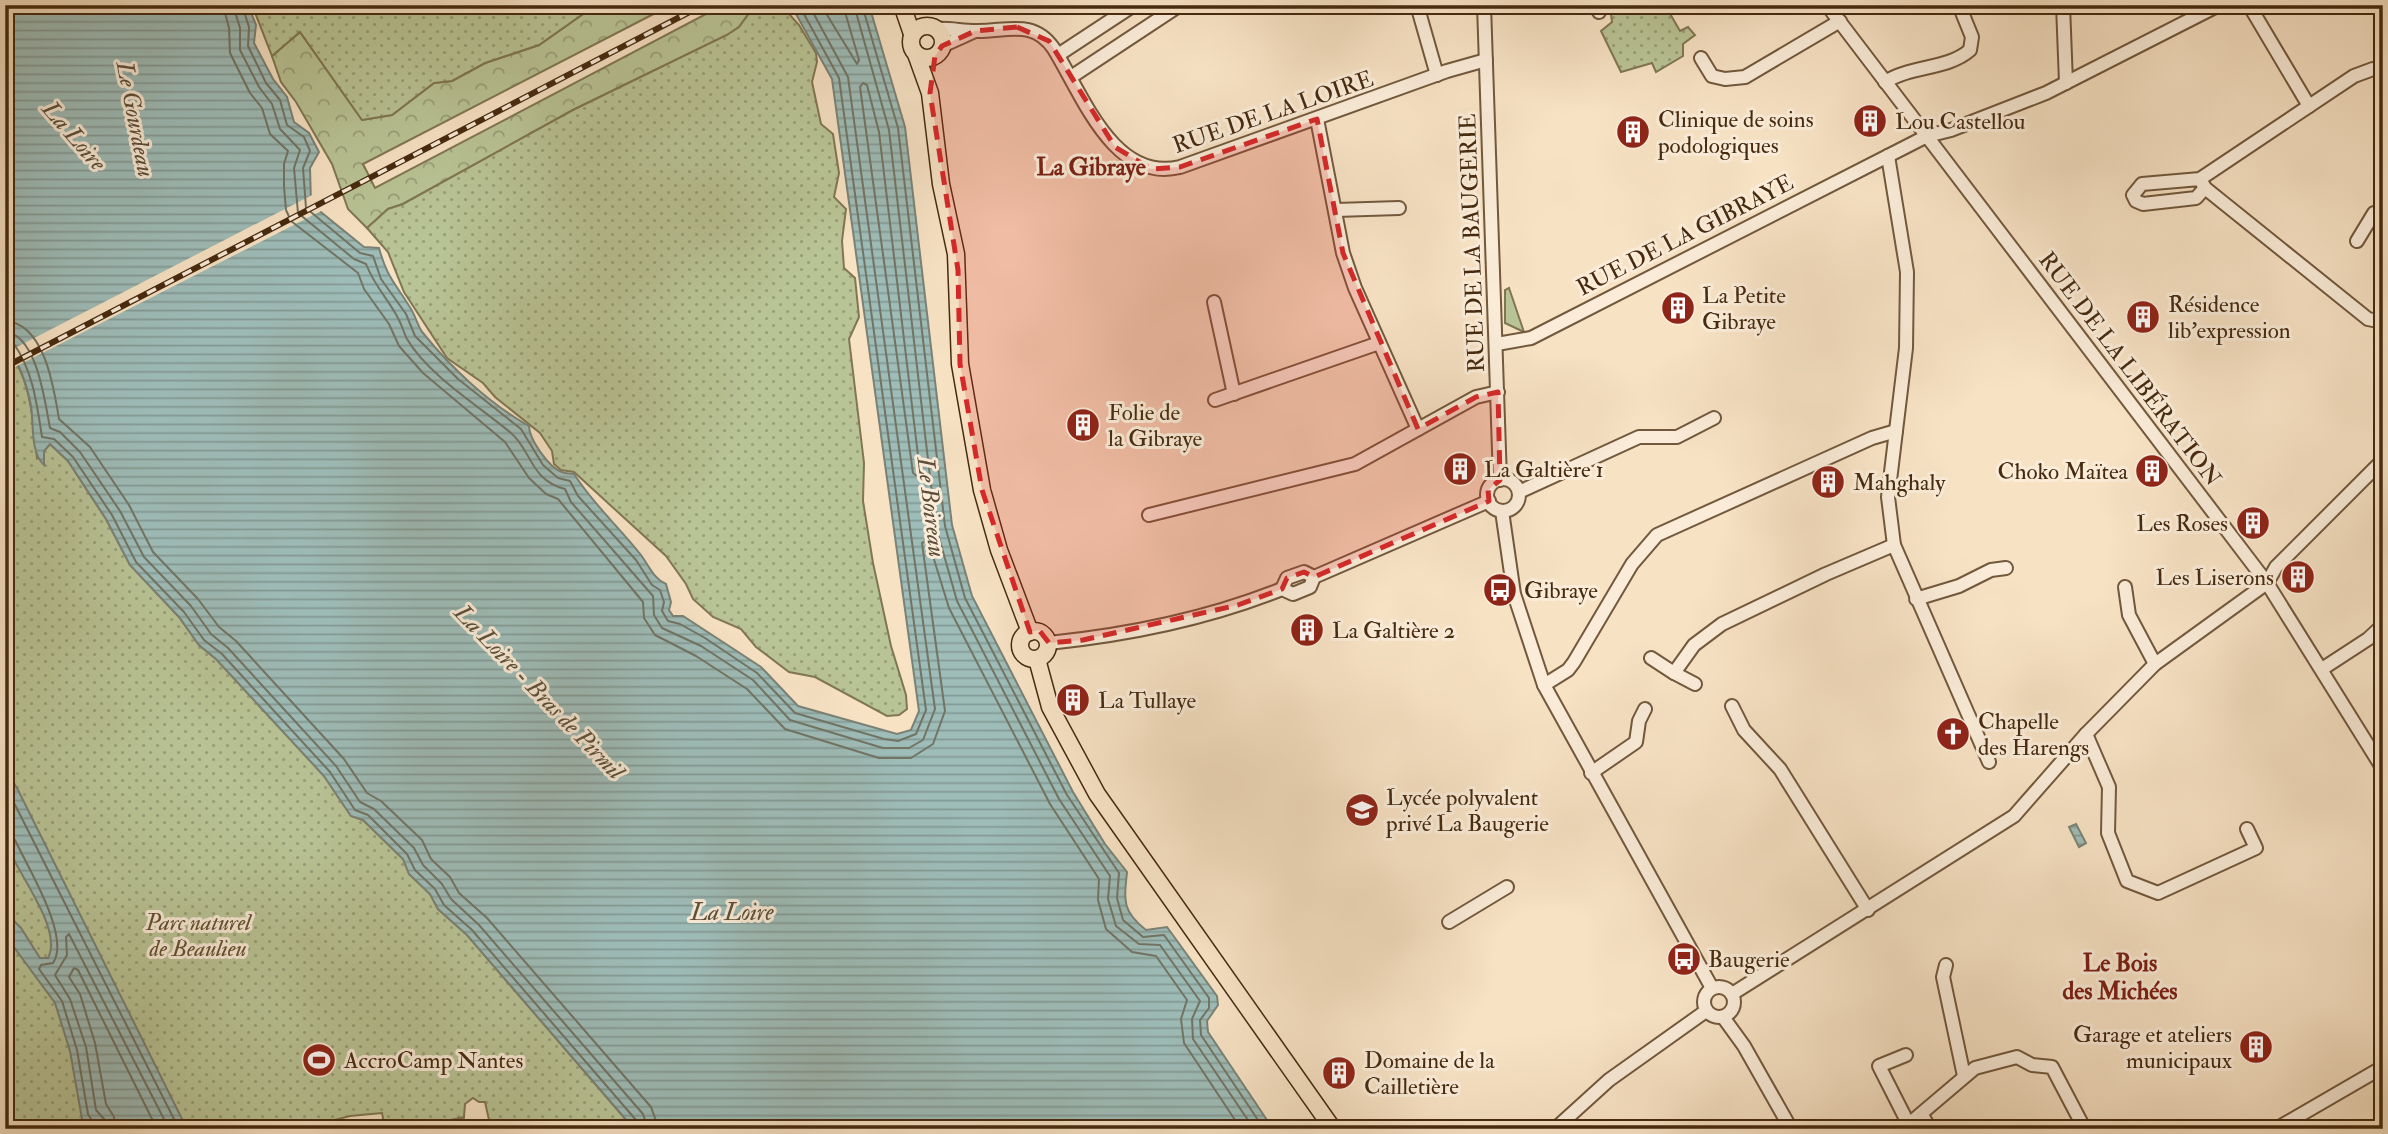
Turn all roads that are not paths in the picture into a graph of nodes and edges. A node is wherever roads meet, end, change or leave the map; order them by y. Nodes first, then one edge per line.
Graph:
1 (902, 5) edge
2 (909, 5) edge
3 (1180, 5) edge
4 (1418, 5) edge
5 (1484, 5) edge
6 (1959, 5) edge
7 (2063, 5) edge
8 (2249, 5) edge
9 (1831, 6) edge
10 (2217, 6) edge
11 (1126, 7) edge
12 (1840, 21) junction
13 (932, 27) junction
14 (975, 31) junction
15 (912, 34) junction
16 (938, 51) junction
17 (916, 54) junction
18 (1058, 55) junction
19 (1701, 58) dead end
20 (1486, 60) junction
21 (2383, 71) edge
22 (1437, 75) junction
23 (1071, 77) junction
24 (1885, 82) junction
25 (2066, 83) junction
26 (930, 93) junction
27 (2309, 106) junction
28 (1317, 119) junction
29 (1927, 136) junction
30 (1888, 156) junction
31 (2203, 183) junction
32 (1399, 208) dead end
33 (1335, 210) junction
34 (2383, 218) edge
35 (2357, 241) dead end
36 (1214, 302) dead end
37 (2383, 322) edge
38 (1379, 343) junction
39 (1497, 344) junction
40 (1498, 392) junction
41 (1234, 394) junction
42 (1215, 400) dead end
43 (1714, 418) dead end
44 (1418, 429) junction
45 (1896, 431) junction
46 (2383, 460) edge
47 (1500, 480) junction
48 (1519, 492) junction
49 (1489, 501) junction
50 (1502, 511) junction
51 (1149, 515) dead end
52 (1894, 545) junction
53 (2006, 568) dead end
54 (2267, 583) junction
55 (2124, 587) dead end
56 (1916, 599) junction
57 (2383, 625) edge
58 (1030, 632) junction
59 (1049, 643) junction
60 (1651, 658) dead end
61 (1037, 660) junction
62 (2155, 664) junction
63 (2322, 669) junction
64 (1674, 673) junction
65 (1695, 684) dead end
66 (1544, 685) junction
67 (1732, 706) dead end
68 (1645, 709) dead end
69 (2086, 734) junction
70 (1989, 762) dead end
71 (2383, 769) edge
72 (1591, 773) junction
73 (2247, 829) dead end
74 (1507, 887) dead end
75 (1868, 909) junction
76 (1448, 922) dead end
77 (1946, 965) dead end
78 (1712, 988) junction
79 (1732, 994) junction
80 (1706, 1011) junction
81 (1726, 1015) junction
82 (1906, 1055) dead end
83 (2383, 1067) edge
84 (1964, 1076) junction
85 (1922, 1115) junction
86 (2082, 1124) dead end
87 (1906, 1127) edge
88 (1333, 1129) edge
89 (1555, 1129) edge
90 (1791, 1129) edge
91 (1930, 1129) edge
92 (2276, 1129) edge

1 - 15 main road
2 - 13 main road
3 - 23 street
4 - 22 street
5 - 20 street, RUE DE LA BAUGERIE
6 - 24 street
7 - 25 street
8 - 27 street
9 - 12 street, RUE DE LA LIBÉRATION
10 - 25 street, RUE DE LA GIBRAYE
11 - 18 street
12 - 19 street
12 - 24 street, RUE DE LA LIBÉRATION
13 - 14 street, RUE DE LA LOIRE
13 - 15 main road
13 - 16 main road
14 - 16 street, RUE DE LA LOIRE
14 - 18 street, RUE DE LA LOIRE
15 - 17 main road
16 - 17 main road
16 - 26 main road
17 - 26 main road
18 - 23 street, RUE DE LA LOIRE
20 - 22 street, RUE DE LA LOIRE
20 - 39 street, RUE DE LA BAUGERIE
21 - 27 street
22 - 28 street, RUE DE LA LOIRE
23 - 28 street, RUE DE LA LOIRE
24 - 29 street, RUE DE LA LIBÉRATION
25 - 29 street, RUE DE LA GIBRAYE
26 - 58 main road
27 - 31 street
28 - 33 street
29 - 30 street, RUE DE LA GIBRAYE
29 - 54 street, RUE DE LA LIBÉRATION
30 - 39 street, RUE DE LA GIBRAYE
30 - 45 street
31 - 31 street
31 - 37 street
32 - 33 street
33 - 38 street
34 - 35 street
36 - 41 street
38 - 41 street
38 - 44 street
39 - 40 street, RUE DE LA BAUGERIE
40 - 44 street
40 - 47 street, RUE DE LA BAUGERIE
41 - 42 street
43 - 48 street
44 - 51 street
45 - 52 street
45 - 66 street
46 - 54 street
47 - 48 street
47 - 49 street
48 - 50 street
49 - 50 street
49 - 59 street
50 - 66 street
52 - 56 street
52 - 64 street
53 - 56 street
54 - 62 street
54 - 63 street, RUE DE LA LIBÉRATION
55 - 62 street
56 - 70 street
57 - 63 street
58 - 59 main road
58 - 61 main road
59 - 61 main road
60 - 64 street
61 - 88 main road
62 - 69 street
63 - 71 street, RUE DE LA LIBÉRATION
64 - 65 street
66 - 72 street
67 - 75 street
68 - 72 street
69 - 73 street
69 - 75 street
72 - 78 street
74 - 76 street
75 - 79 street
77 - 84 street
78 - 79 street
78 - 80 street
79 - 81 street
80 - 81 street
80 - 89 street
81 - 90 street
82 - 87 street
83 - 92 street
84 - 85 street
84 - 86 street
85 - 87 street
85 - 91 street

